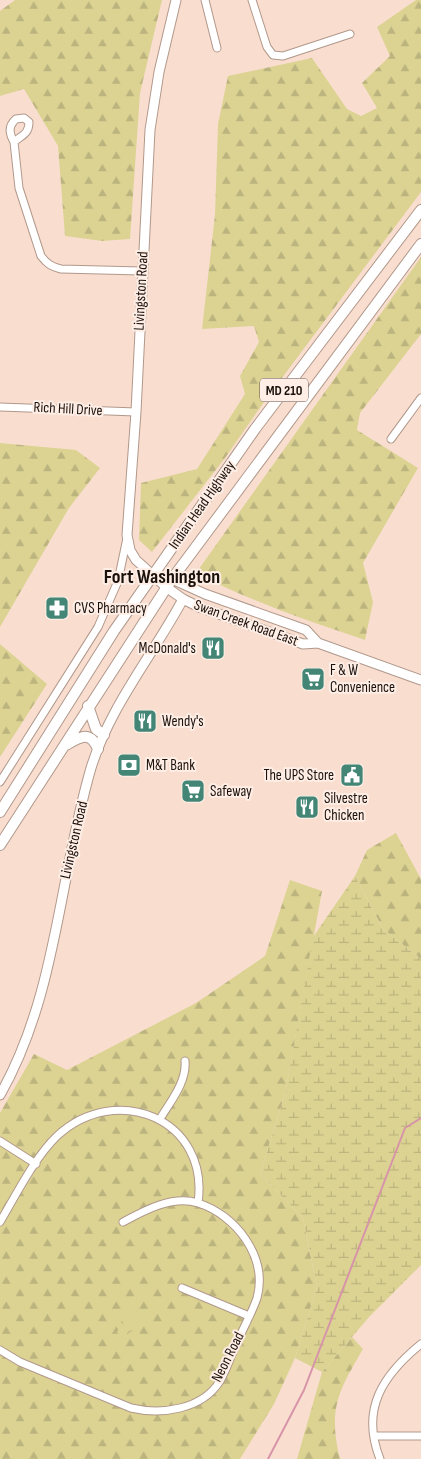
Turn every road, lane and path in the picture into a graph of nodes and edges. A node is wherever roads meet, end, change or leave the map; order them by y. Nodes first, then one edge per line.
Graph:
1 (176, 0) edge
2 (204, 0) edge
3 (252, 0) edge
4 (350, 34) dead end
5 (217, 48) dead end
6 (14, 142) dead end
7 (421, 210) edge
8 (421, 244) edge
9 (141, 272) junction
10 (421, 398) edge
11 (0, 407) edge
12 (418, 409) edge
13 (136, 412) junction
14 (391, 439) dead end
15 (127, 536) junction
16 (154, 575) junction
17 (169, 583) junction
18 (183, 599) junction
19 (318, 643) junction
20 (421, 680) edge
21 (88, 706) junction
22 (104, 735) junction
23 (63, 747) junction
24 (98, 748) junction
25 (0, 782) edge
26 (0, 812) edge
27 (0, 845) edge
28 (185, 1061) dead end
29 (0, 1095) edge
30 (160, 1119) junction
31 (0, 1141) edge
32 (36, 1164) junction
33 (198, 1203) junction
34 (0, 1222) edge
35 (123, 1222) dead end
36 (182, 1288) dead end
37 (248, 1316) junction
38 (421, 1344) edge
39 (0, 1350) edge
40 (374, 1436) junction
41 (421, 1436) edge
42 (380, 1459) edge

1 - 9 main road, Livingston Road
2 - 5 street
3 - 4 street
6 - 9 street
7 - 16 highway, Indian Head Highway / MD 210
8 - 17 highway, Indian Head Highway / MD 210
9 - 13 main road, Livingston Road
10 - 12 street
11 - 13 street, Rich Hill Drive
12 - 14 street
13 - 15 main road, Livingston Road
15 - 16 main road, Livingston Road
15 - 25 street
16 - 17 main road, Swan Creek Road East
16 - 26 highway, Indian Head Highway / MD 210
17 - 18 main road, Swan Creek Road East
17 - 19 main road, Swan Creek Road East
17 - 21 highway, Indian Head Highway / MD 210
18 - 19 main road, Swan Creek Road East
18 - 22 main road, Livingston Road
19 - 20 main road, Swan Creek Road East
21 - 22 highway
21 - 23 highway, Indian Head Highway / MD 210
22 - 24 main road, Livingston Road
23 - 24 highway
23 - 27 highway, Indian Head Highway / MD 210
24 - 29 main road, Livingston Road
28 - 30 street
30 - 32 street
30 - 33 street
31 - 32 street
32 - 34 street
33 - 35 street, Neon Road
33 - 37 street, Neon Road
36 - 37 street
37 - 39 street, Neon Road
38 - 40 street
40 - 41 street
40 - 42 street

